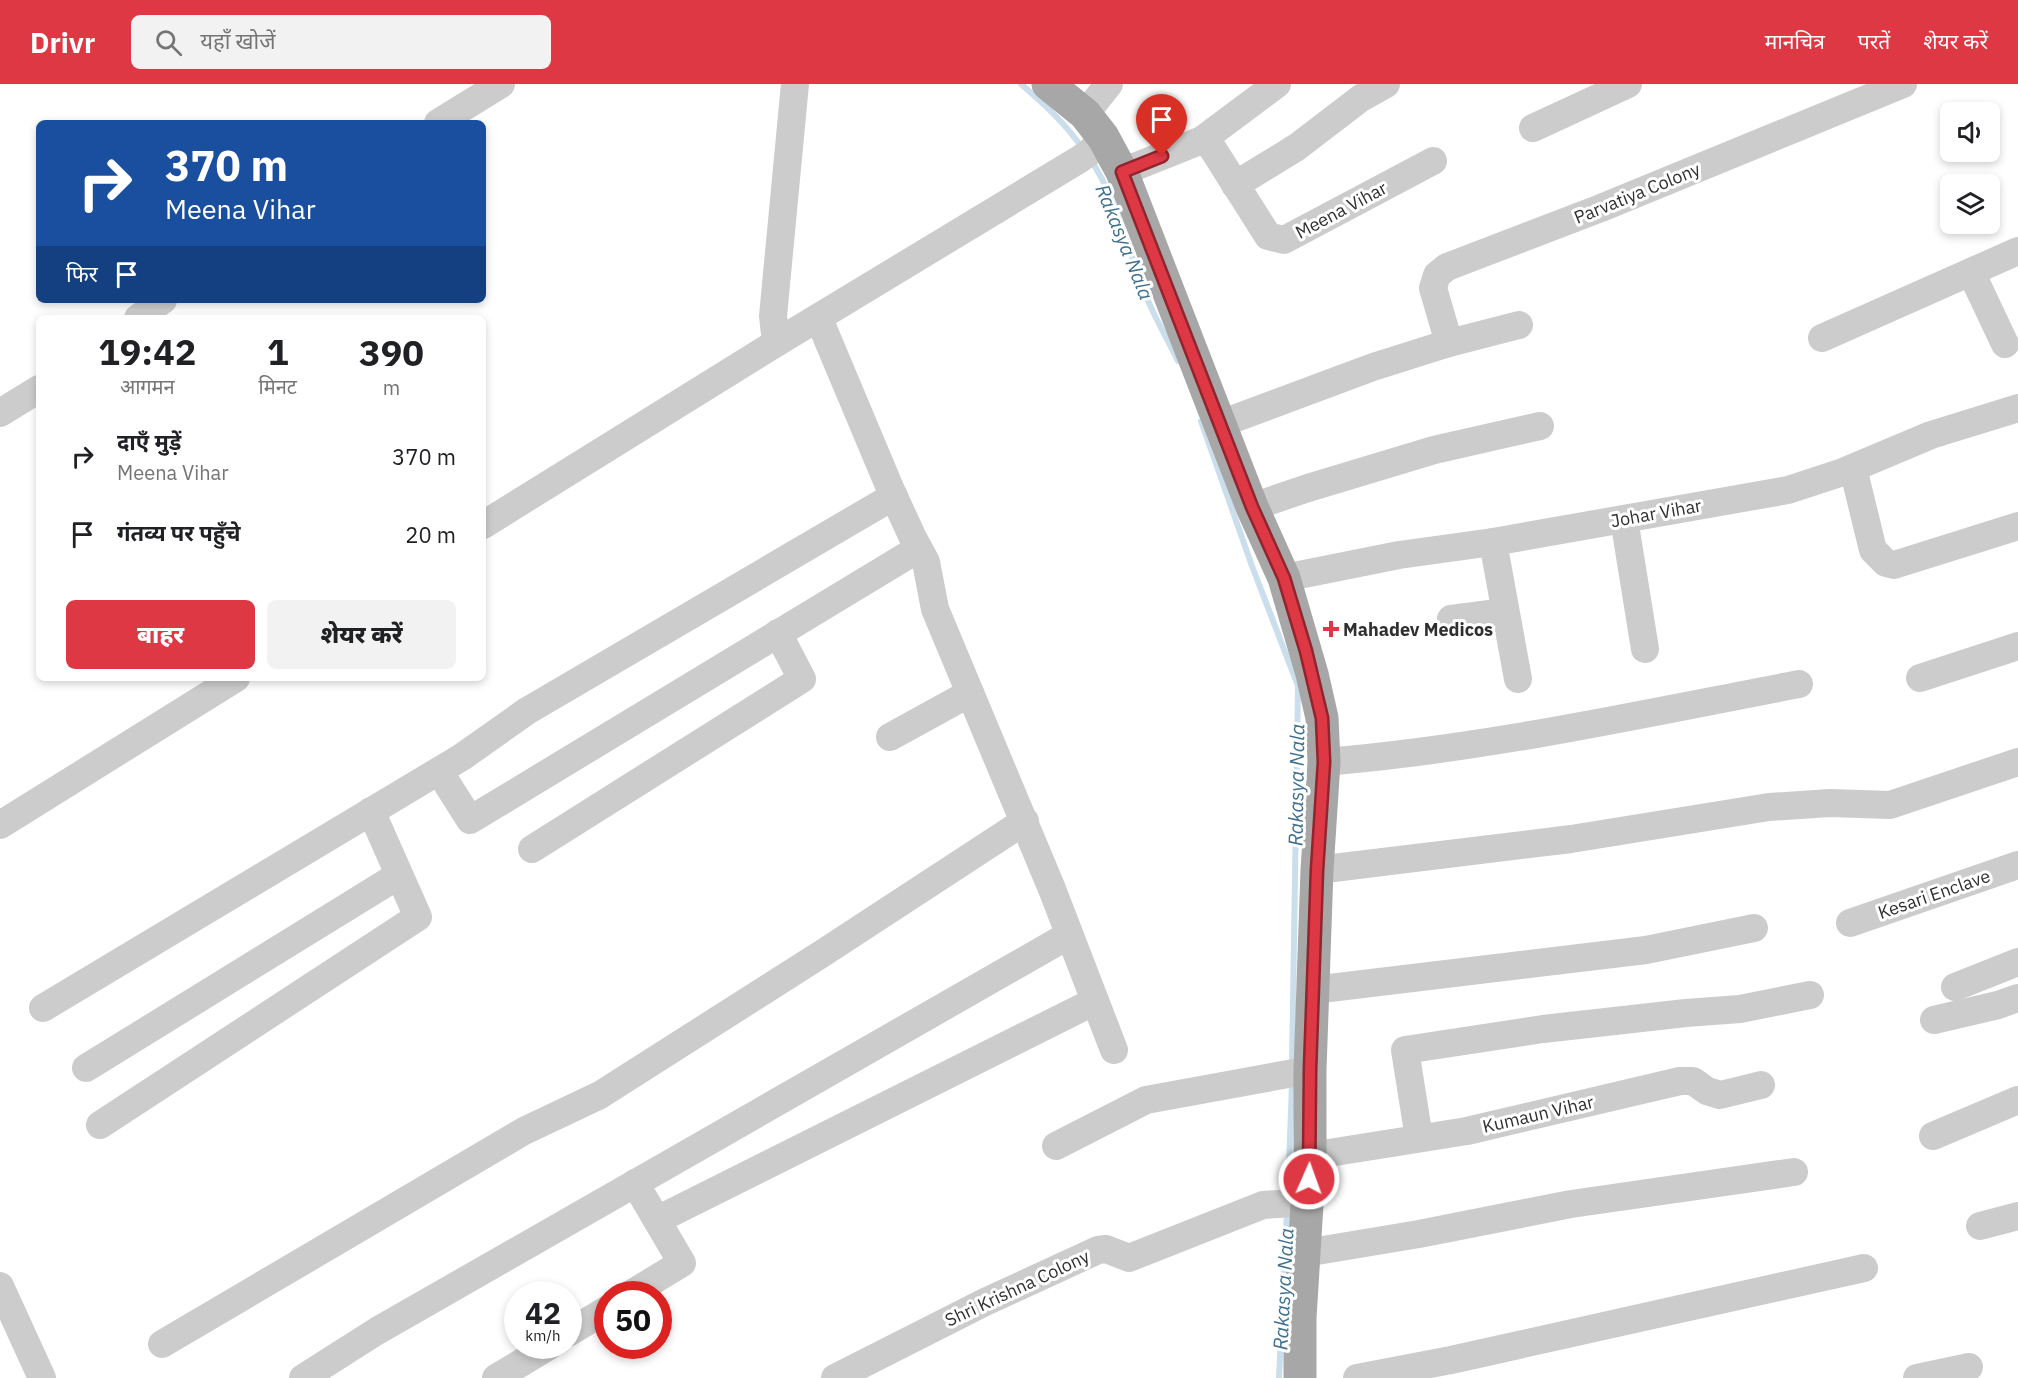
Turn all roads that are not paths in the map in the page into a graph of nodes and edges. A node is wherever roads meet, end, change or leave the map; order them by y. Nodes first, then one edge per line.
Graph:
1 (501, 84) edge
2 (795, 84) edge
3 (1048, 84) edge
4 (1109, 84) edge
5 (1277, 84) edge
6 (1386, 84) edge
7 (1628, 84) edge
8 (1903, 84) edge
9 (443, 120) edge
10 (1533, 128) dead end
11 (1090, 140) junction
12 (1202, 140) junction
13 (1433, 161) dead end
14 (1122, 172) junction
15 (1235, 185) junction
16 (2018, 251) edge
17 (1971, 272) junction
18 (159, 303) edge
19 (142, 315) edge
20 (819, 319) junction
21 (1519, 325) dead end
22 (1822, 338) dead end
23 (776, 343) junction
24 (1449, 343) junction
25 (2005, 344) dead end
26 (36, 391) edge
27 (2018, 408) edge
28 (0, 413) edge
29 (1220, 424) junction
30 (1540, 426) dead end
31 (1853, 468) junction
32 (894, 496) junction
33 (1252, 507) junction
34 (1624, 519) junction
35 (486, 523) edge
36 (2018, 526) edge
37 (1493, 542) junction
38 (918, 549) junction
39 (1284, 578) junction
40 (1505, 612) junction
41 (1451, 619) dead end
42 (778, 633) junction
43 (2018, 646) edge
44 (1645, 649) dead end
45 (1920, 678) dead end
46 (1518, 679) dead end
47 (232, 681) edge
48 (1799, 684) dead end
49 (970, 693) junction
50 (890, 737) dead end
51 (1324, 762) junction
52 (2018, 762) edge
53 (439, 771) junction
54 (370, 811) junction
55 (1024, 821) junction
56 (0, 825) edge
57 (532, 849) dead end
58 (2018, 865) edge
59 (1317, 870) junction
60 (399, 875) junction
61 (1850, 923) dead end
62 (1754, 928) dead end
63 (1069, 935) junction
64 (2018, 962) edge
65 (1955, 987) dead end
66 (1313, 990) junction
67 (1810, 995) dead end
68 (2018, 998) edge
69 (1095, 1001) junction
70 (43, 1008) dead end
71 (1934, 1020) dead end
72 (1114, 1050) dead end
73 (86, 1068) dead end
74 (1297, 1073) junction
75 (1761, 1085) dead end
76 (2018, 1100) edge
77 (100, 1125) dead end
78 (1933, 1136) dead end
79 (1419, 1138) junction
80 (1056, 1146) dead end
81 (1310, 1155) junction
82 (1794, 1172) dead end
83 (635, 1183) junction
84 (1292, 1203) junction
85 (657, 1220) junction
86 (2017, 1220) edge
87 (1980, 1226) dead end
88 (1305, 1253) junction
89 (1864, 1268) dead end
90 (652, 1281) edge
91 (0, 1286) edge
92 (162, 1344) dead end
93 (527, 1359) edge
94 (1969, 1367) dead end
95 (42, 1378) edge
96 (303, 1378) edge
97 (496, 1378) edge
98 (835, 1378) edge
99 (1300, 1378) edge
100 (1357, 1378) edge
101 (1917, 1378) edge

1 - 9 street
2 - 23 street
3 - 11 main road
4 - 11 street
5 - 12 street
6 - 15 street
7 - 10 street
8 - 24 street, Parvatiya Colony
11 - 14 main road
11 - 20 street
12 - 14 street
12 - 15 street, Meena Vihar
13 - 15 street, Meena Vihar
14 - 29 main road
16 - 17 street
17 - 22 street
17 - 25 street
18 - 19 street
20 - 23 street
20 - 32 street
21 - 24 street
23 - 35 street
24 - 29 street
26 - 28 street
27 - 31 street, Johar Vihar
29 - 33 main road
30 - 33 street
31 - 34 street, Johar Vihar
31 - 36 street
32 - 38 street
32 - 53 street
33 - 39 main road
34 - 37 street, Johar Vihar
34 - 44 street
37 - 39 street, Johar Vihar
37 - 40 street
38 - 42 street
38 - 49 street
39 - 51 main road
40 - 41 street
40 - 46 street
42 - 53 street
42 - 57 street
43 - 45 street
47 - 56 street
48 - 51 street
49 - 50 street
49 - 55 street
51 - 59 main road
52 - 59 street
53 - 54 street
54 - 60 street
54 - 70 street
55 - 63 street
55 - 92 street
58 - 61 street, Kesari Enclave
59 - 66 main road
60 - 73 street
60 - 77 street
62 - 66 street
63 - 69 street
63 - 83 street
64 - 65 street
66 - 74 main road
67 - 79 street
68 - 71 street
69 - 72 street
69 - 85 street
74 - 80 street
74 - 81 main road
75 - 79 street, Kumaun Vihar
76 - 78 street
79 - 81 street, Kumaun Vihar
81 - 84 main road
82 - 88 street
83 - 85 street
83 - 96 street
84 - 88 main road
84 - 98 street, Shri Krishna Colony
85 - 90 street
86 - 87 street
88 - 99 main road
89 - 100 street
91 - 95 street
93 - 97 street
94 - 101 street

